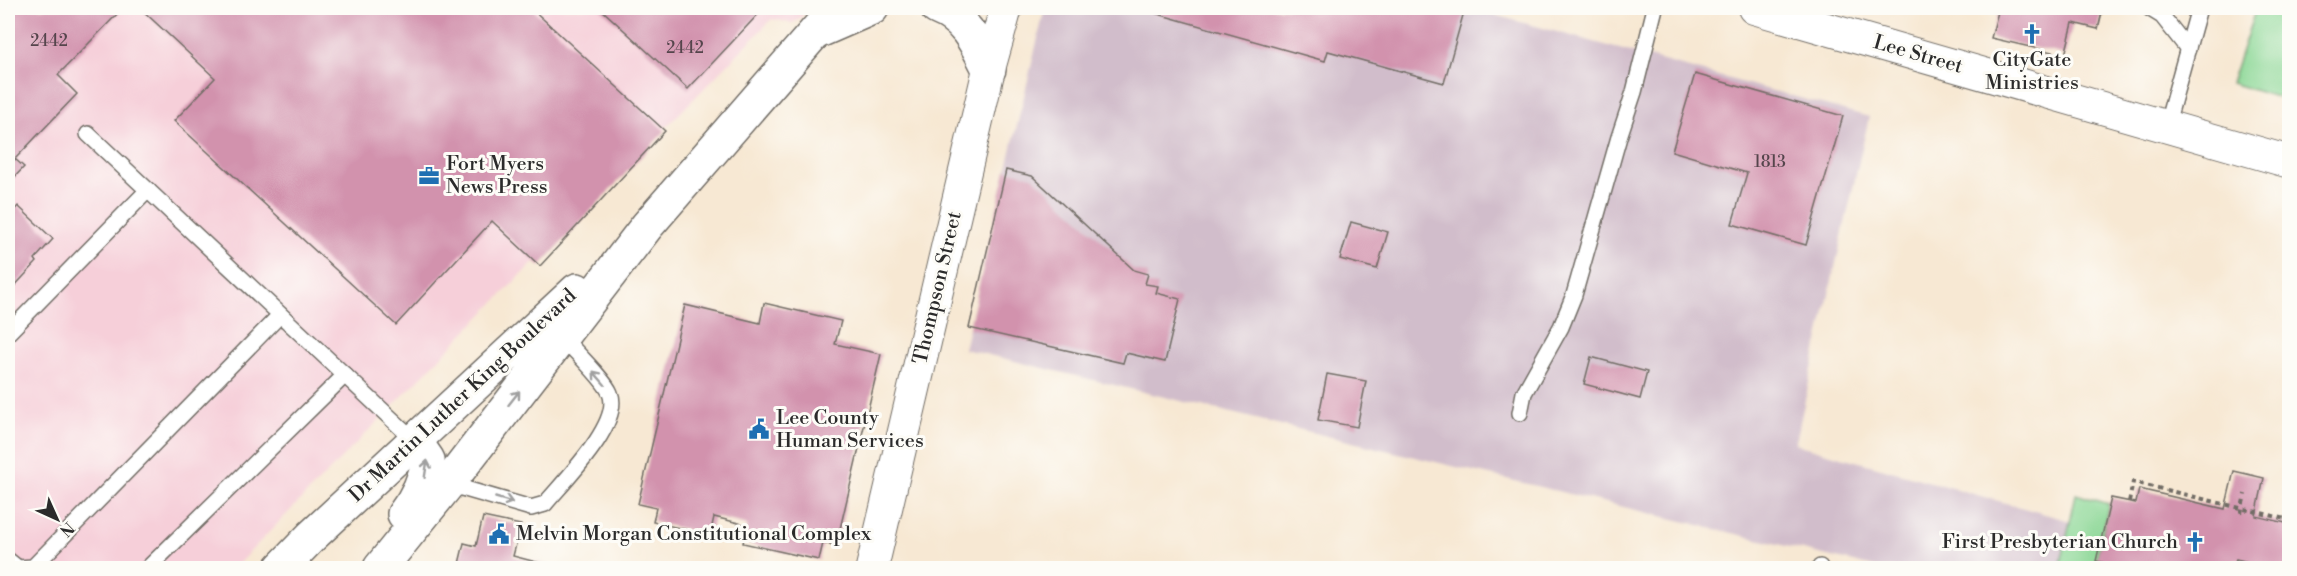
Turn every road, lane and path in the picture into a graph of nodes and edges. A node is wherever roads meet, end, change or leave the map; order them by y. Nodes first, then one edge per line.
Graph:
1 (836, 8) edge
2 (872, 8) edge
3 (937, 8) edge
4 (1006, 8) edge
5 (1655, 8) edge
6 (1754, 8) edge
7 (2149, 8) edge
8 (2199, 8) edge
9 (810, 35) junction
10 (2188, 50) junction
11 (989, 69) junction
12 (2166, 127) junction
13 (88, 134) dead end
14 (2289, 162) edge
15 (148, 190) junction
16 (647, 226) junction
17 (280, 315) junction
18 (8, 333) edge
19 (562, 336) junction
20 (345, 375) junction
21 (1520, 413) dead end
22 (415, 441) junction
23 (448, 484) junction
24 (2246, 494) dead end
25 (2129, 502) dead end
26 (2242, 511) junction
27 (2289, 520) edge
28 (8, 560) edge
29 (148, 568) edge
30 (281, 568) edge
31 (359, 568) edge
32 (380, 568) edge
33 (872, 568) edge

1 - 9 main road, Dr Martin Luther King Boulevard
2 - 9 main road
3 - 11 main road
4 - 11 street, Thompson Street
5 - 21 lane
6 - 12 street, Lee Street
7 - 10 lane
8 - 10 lane
9 - 16 main road, Dr Martin Luther King Boulevard
10 - 12 lane
11 - 33 street, Thompson Street
12 - 14 street, Lee Street
13 - 15 lane
15 - 17 lane
15 - 18 lane
16 - 19 main road, Dr Martin Luther King Boulevard
16 - 22 main road, Dr Martin Luther King Boulevard
17 - 20 lane
17 - 28 lane
23 -> 19 main road, Dr Martin Luther King Boulevard
23 -> 19 lane
20 - 22 lane
20 - 29 lane
22 - 30 main road, Dr Martin Luther King Boulevard
31 -> 22 main road
23 - 32 main road, Dr Martin Luther King Boulevard
24 - 26 path
25 - 26 path
26 - 27 path

